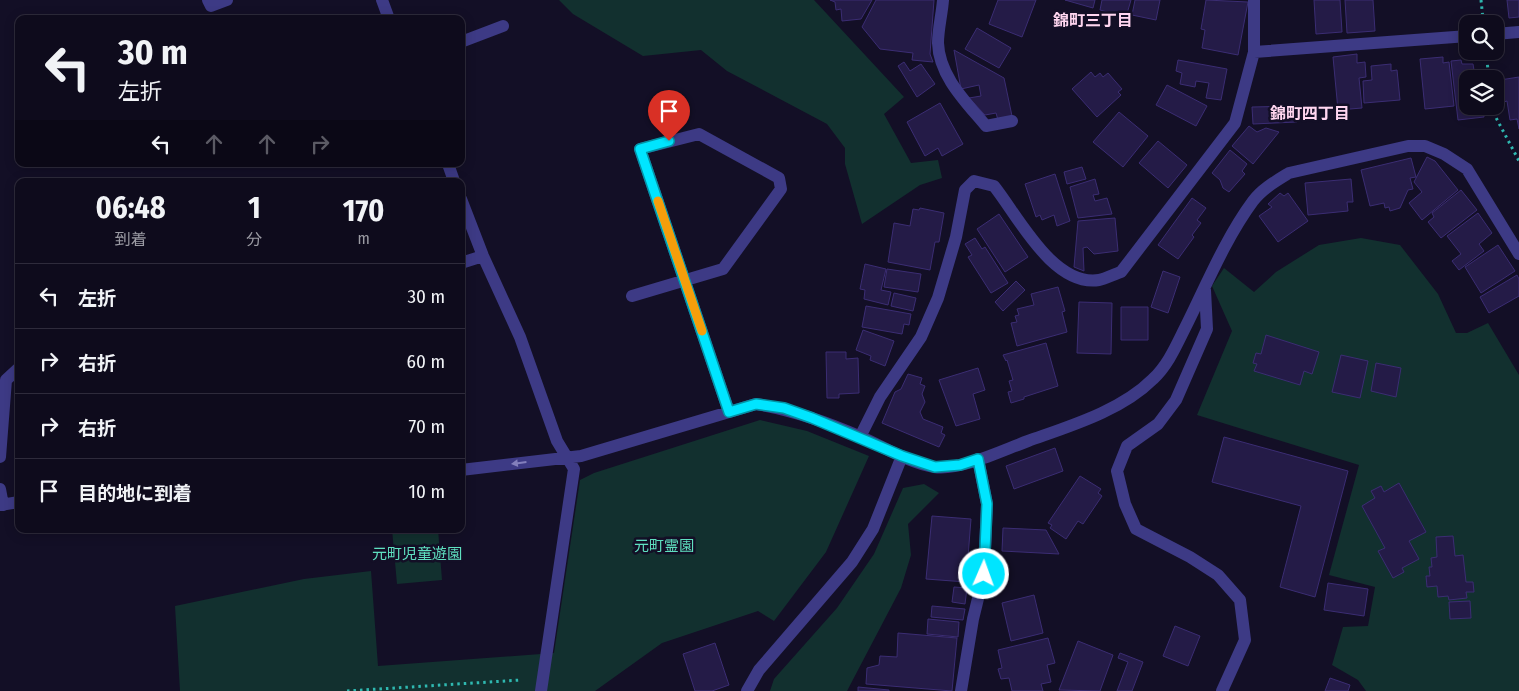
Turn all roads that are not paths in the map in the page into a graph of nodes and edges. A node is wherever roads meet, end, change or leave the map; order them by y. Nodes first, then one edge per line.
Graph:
1 (208, 0) edge
2 (227, 0) edge
3 (382, 0) edge
4 (943, 0) edge
5 (1254, 0) edge
6 (388, 15) edge
7 (503, 26) dead end
8 (1519, 32) edge
9 (1504, 33) edge
10 (1459, 37) edge
11 (465, 40) edge
12 (1254, 52) junction
13 (1012, 121) dead end
14 (465, 209) edge
15 (1519, 254) edge
16 (483, 256) junction
17 (465, 262) edge
18 (686, 280) junction
19 (1205, 287) junction
20 (632, 296) dead end
21 (15, 372) edge
22 (729, 412) junction
23 (860, 437) junction
24 (902, 456) junction
25 (0, 457) edge
26 (568, 457) junction
27 (978, 459) junction
28 (465, 470) edge
29 (0, 489) edge
30 (15, 502) edge
31 (1, 504) edge
32 (542, 685) edge
33 (747, 691) edge
34 (961, 691) edge
35 (1222, 691) edge

1 - 2 street
3 - 6 street
4 - 13 street
5 - 12 street
7 - 11 street
8 - 9 street
10 - 12 street
12 - 23 street
14 - 16 street
15 - 19 street
16 - 17 street
16 - 26 street
18 - 18 street
18 - 20 street
18 - 22 street
19 - 27 street
19 - 35 street
21 - 25 street
22 - 23 street
22 - 26 street
23 - 24 street
24 - 27 street
24 - 33 street
26 -> 28 street
26 - 32 street
27 - 34 street
29 - 31 street
30 - 31 street

